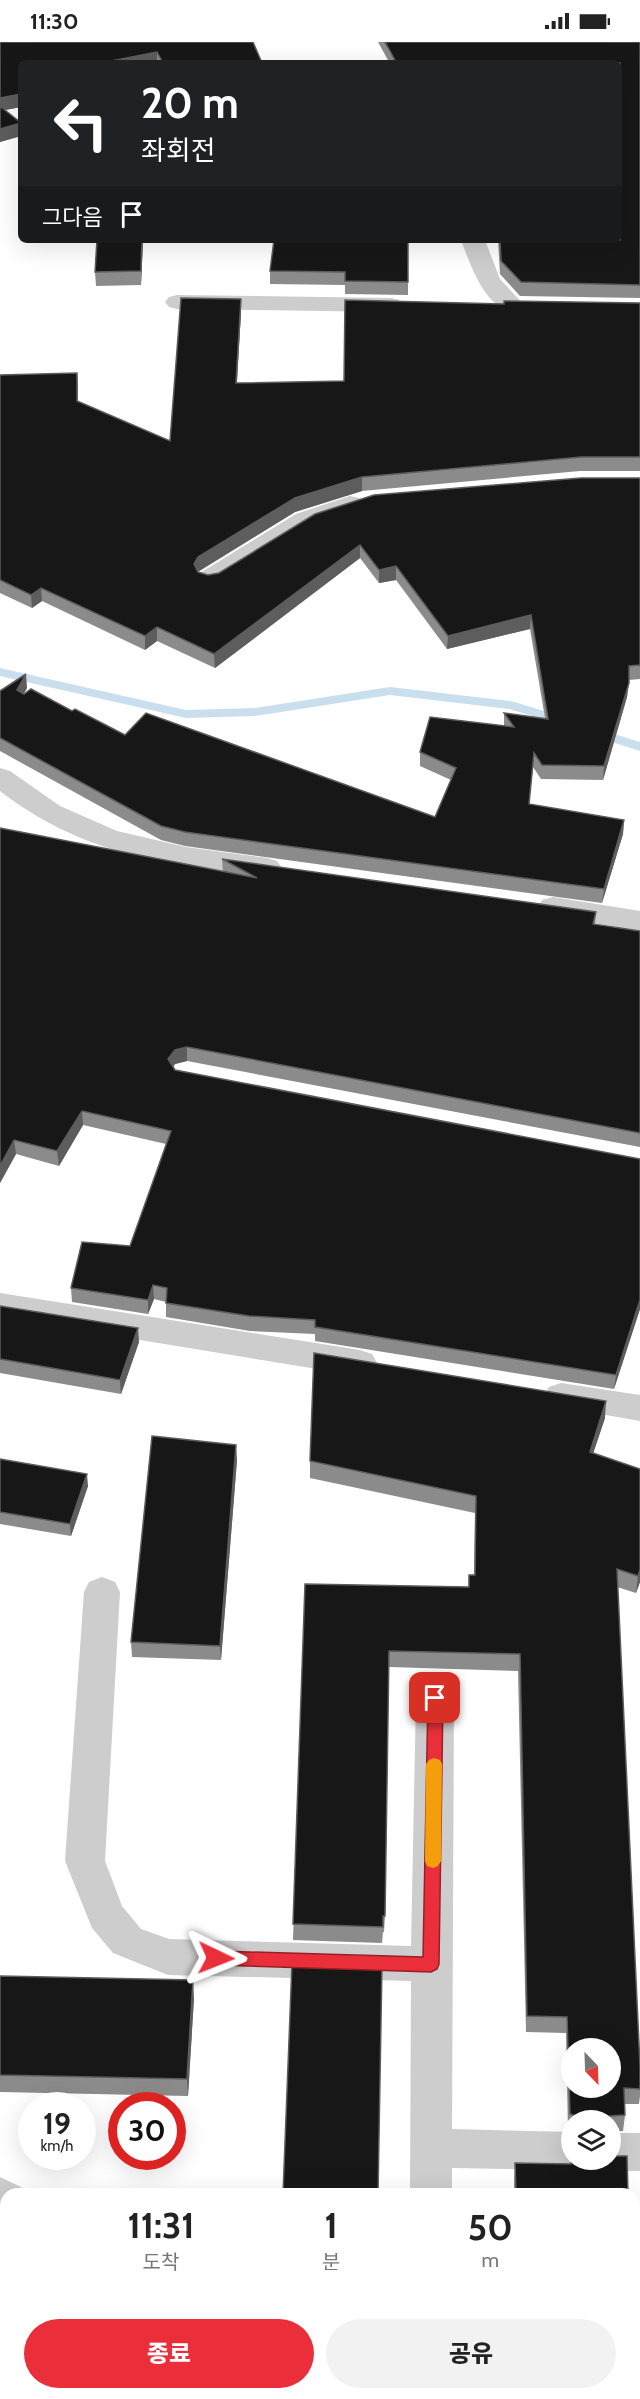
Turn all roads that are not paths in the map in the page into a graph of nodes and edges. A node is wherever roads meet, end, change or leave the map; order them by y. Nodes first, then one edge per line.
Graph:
1 (474, 243) edge
2 (177, 302) dead end
3 (414, 305) edge
4 (485, 306) edge
5 (372, 498) edge
6 (209, 579) edge
7 (0, 777) edge
8 (289, 871) edge
9 (530, 903) edge
10 (640, 921) edge
11 (0, 1305) edge
12 (396, 1369) edge
13 (535, 1391) edge
14 (640, 1408) edge
15 (102, 1592) dead end
16 (435, 1698) dead end
17 (431, 1964) junction
18 (431, 2148) junction
19 (561, 2151) edge
20 (621, 2152) edge
21 (640, 2152) edge
22 (431, 2188) edge

1 - 4 street
2 - 3 street
5 - 6 street
7 - 8 street
9 - 10 street
11 - 12 street
13 - 14 street
15 - 17 street
16 - 17 street
17 - 18 street
18 - 19 street
18 - 22 street
20 - 21 street

